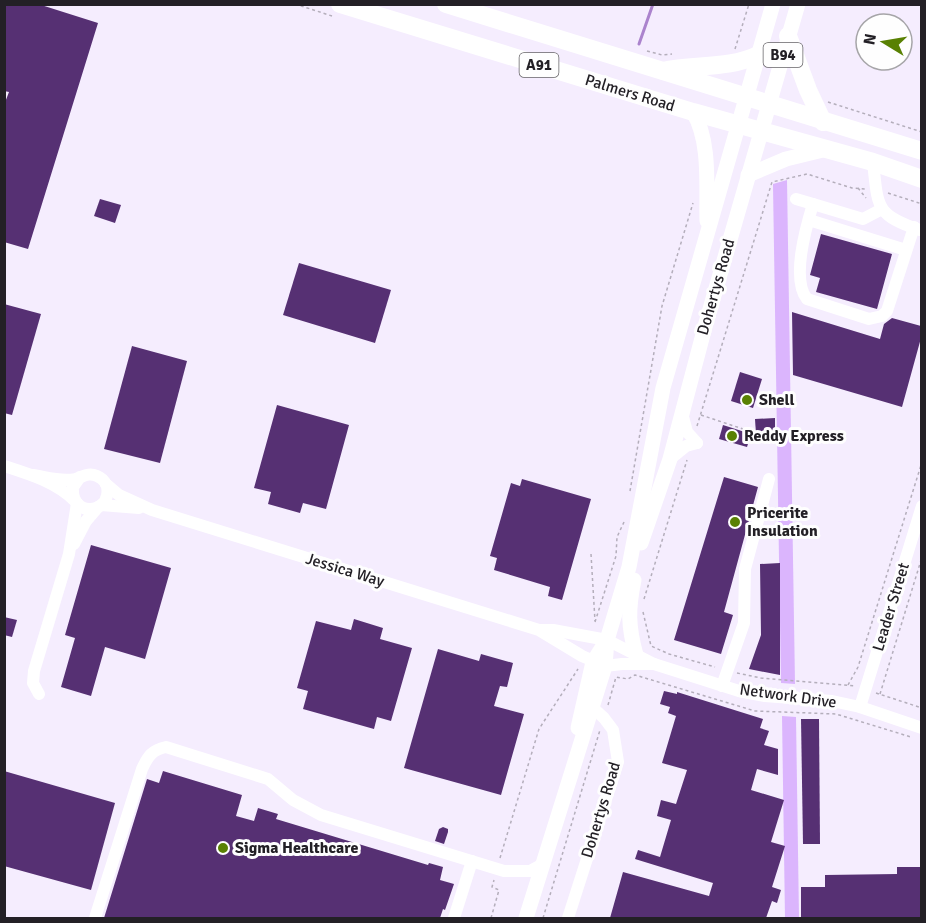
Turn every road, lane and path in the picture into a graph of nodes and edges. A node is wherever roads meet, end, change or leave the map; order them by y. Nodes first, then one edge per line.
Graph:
1 (340, 4) edge
2 (446, 4) edge
3 (749, 4) edge
4 (773, 4) edge
5 (798, 4) edge
6 (788, 36) junction
7 (639, 48) dead end
8 (734, 51) dead end
9 (672, 54) dead end
10 (758, 55) junction
11 (661, 72) junction
12 (746, 98) junction
13 (824, 100) dead end
14 (768, 105) junction
15 (693, 112) junction
16 (823, 122) junction
17 (739, 125) junction
18 (761, 131) junction
19 (921, 132) edge
20 (827, 149) junction
21 (921, 151) edge
22 (873, 162) junction
23 (748, 175) junction
24 (921, 179) edge
25 (876, 190) junction
26 (696, 195) dead end
27 (796, 199) dead end
28 (813, 204) junction
29 (921, 204) edge
30 (882, 209) junction
31 (808, 220) junction
32 (918, 229) edge
33 (708, 236) junction
34 (906, 250) junction
35 (682, 412) junction
36 (700, 415) junction
37 (746, 430) dead end
38 (692, 441) junction
39 (669, 459) junction
40 (921, 462) edge
41 (4, 466) edge
42 (33, 475) junction
43 (80, 477) junction
44 (770, 479) dead end
45 (106, 484) junction
46 (629, 498) dead end
47 (76, 502) junction
48 (99, 506) junction
49 (921, 506) edge
50 (152, 510) junction
51 (625, 521) dead end
52 (643, 539) junction
53 (69, 554) junction
54 (591, 554) dead end
55 (921, 556) edge
56 (629, 567) junction
57 (644, 599) dead end
58 (642, 608) dead end
59 (539, 630) junction
60 (607, 640) junction
61 (636, 655) junction
62 (654, 664) junction
63 (605, 668) junction
64 (578, 669) dead end
65 (727, 671) junction
66 (847, 685) junction
67 (722, 686) junction
68 (865, 689) junction
69 (39, 694) dead end
70 (880, 694) junction
71 (860, 707) junction
72 (921, 708) edge
73 (598, 713) junction
74 (921, 728) edge
75 (569, 778) junction
76 (472, 861) junction
77 (543, 864) junction
78 (497, 869) junction
79 (95, 918) edge
80 (454, 918) edge
81 (491, 918) edge
82 (526, 918) edge
83 (543, 918) edge
84 (568, 918) edge

1 - 15 highway, Palmers Road / A91
2 - 11 highway, Palmers Road / A91
3 - 8 path
4 - 10 main road, Dohertys Road / B94
5 - 6 main road, Dohertys Road / B94
6 - 14 main road, Dohertys Road / B94
6 - 16 highway
7 - 9 path
10 - 11 highway
10 - 12 main road, Dohertys Road / B94
11 - 12 highway, Palmers Road / A91
12 - 14 highway, Palmers Road / A91
12 - 17 main road, Dohertys Road / B94
13 - 19 path
14 - 16 highway, Palmers Road / A91
14 - 18 main road, Dohertys Road / B94
15 - 17 highway, Palmers Road / A91
15 - 33 main road
16 - 21 highway, Palmers Road / A91
17 - 18 highway, Palmers Road / A91
17 - 33 main road, Dohertys Road / B94
18 - 20 highway, Palmers Road / A91
18 - 23 main road, Dohertys Road / B94
20 - 22 highway, Palmers Road / A91
20 - 23 main road
22 - 24 highway, Palmers Road / A91
22 - 25 street
23 - 35 main road, Dohertys Road / B94
25 - 29 path
25 - 30 street
25 - 36 path
26 - 46 path
27 - 28 street
28 - 30 street
28 - 31 street
30 - 32 street
31 - 34 street
31 - 34 street
32 - 34 street
33 - 56 main road, Dohertys Road / B94
35 - 38 street
35 - 39 main road, Dohertys Road / B94
36 - 37 path
36 - 38 path
38 - 39 street
38 - 57 path
39 - 52 main road, Dohertys Road / B94
40 - 66 path
41 - 42 street
42 - 43 street
42 - 47 street
43 - 45 street
43 - 47 street
44 - 65 street
45 - 48 street
45 - 50 street, Jessica Way
47 - 48 street
47 - 53 street
48 - 50 street, Jessica Way
48 - 53 street
49 - 68 street, Leader Street
50 - 59 street, Jessica Way
51 - 54 path
52 - 56 main road, Dohertys Road / B94
52 - 61 main road
53 - 69 street
55 - 70 path
56 - 60 main road, Dohertys Road / B94
58 - 65 path
59 - 60 street, Jessica Way
59 - 63 street, Jessica Way
60 - 61 street, Network Drive
60 - 63 main road, Dohertys Road / B94
61 - 62 street, Network Drive
62 - 63 street, Network Drive
62 - 67 street, Network Drive
63 - 73 main road, Dohertys Road / B94
63 - 73 path
63 - 75 main road, Dohertys Road / B94
64 - 78 path
65 - 66 path
65 - 67 street
66 - 68 path
67 - 71 street, Network Drive
68 - 70 path
68 - 71 street, Leader Street
70 - 72 path
71 - 74 street, Network Drive
73 - 75 main road, Dohertys Road / B94
73 - 83 path
73 - 84 street, Dohertys Road
75 - 77 main road, Dohertys Road / B94
76 - 78 street
76 - 79 street
76 - 80 street
77 - 78 street
77 - 82 main road, Dohertys Road / B94
78 - 81 path

